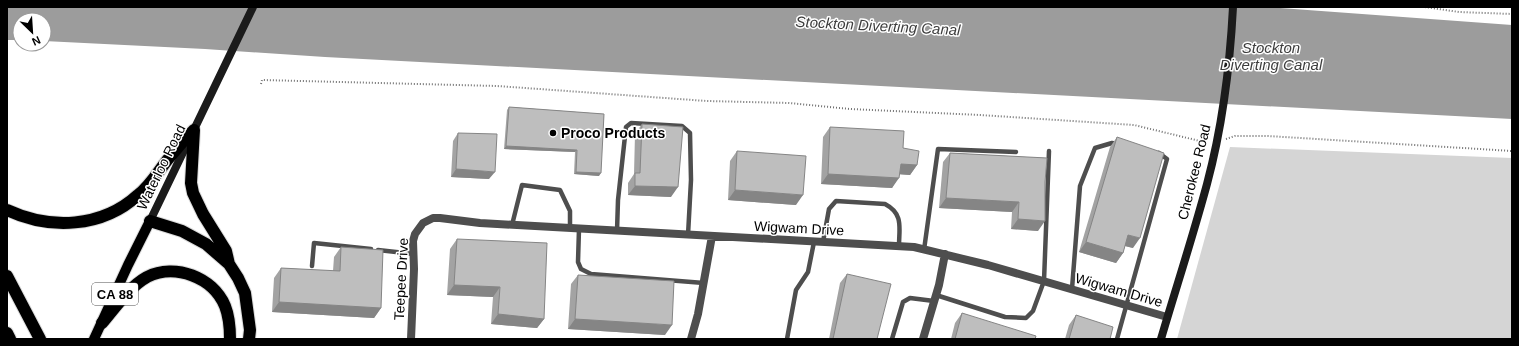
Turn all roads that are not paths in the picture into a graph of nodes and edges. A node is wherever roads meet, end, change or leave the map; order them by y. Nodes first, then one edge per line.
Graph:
1 (253, 7) edge
2 (1233, 8) edge
3 (194, 130) junction
4 (1124, 144) edge
5 (1049, 151) dead end
6 (1155, 151) edge
7 (1016, 152) dead end
8 (7, 210) edge
9 (150, 221) junction
10 (423, 223) joint
11 (512, 225) junction
12 (570, 228) junction
13 (579, 229) junction
14 (617, 231) junction
15 (688, 235) junction
16 (712, 236) junction
17 (814, 242) junction
18 (823, 242) junction
19 (899, 246) junction
20 (924, 250) junction
21 (414, 254) junction
22 (945, 254) junction
23 (230, 264) junction
24 (312, 266) dead end
25 (7, 276) edge
26 (1044, 282) junction
27 (704, 283) junction
28 (1072, 290) junction
29 (935, 298) junction
30 (1126, 305) junction
31 (1167, 317) junction
32 (102, 323) junction
33 (7, 333) edge
34 (10, 339) edge
35 (40, 339) edge
36 (94, 339) edge
37 (230, 339) edge
38 (249, 339) edge
39 (411, 339) edge
40 (691, 339) edge
41 (787, 339) edge
42 (892, 339) edge
43 (923, 339) edge
44 (1116, 339) edge
45 (1160, 339) edge

1 - 3 street, Waterloo Road
2 - 31 street, Cherokee Road
3 - 8 highway
3 - 9 street, Waterloo Road
3 - 23 highway
4 - 28 lane
5 - 26 lane
6 - 30 lane
7 - 20 lane
9 - 23 highway
9 - 32 main road, Waterloo Road / CA 88
10 - 11 street, Wigwam Drive
10 - 21 street, Teepee Drive
11 - 12 street, Wigwam Drive
11 - 12 lane
12 - 13 street, Wigwam Drive
13 - 14 street, Wigwam Drive
13 - 27 lane
14 - 15 street, Wigwam Drive
14 - 15 lane
15 - 16 street, Wigwam Drive
16 - 17 street, Wigwam Drive
16 - 27 street
17 - 18 street, Wigwam Drive
17 - 41 lane
18 - 19 street, Wigwam Drive
18 - 19 lane
19 - 20 street, Wigwam Drive
20 - 22 street, Wigwam Drive
21 - 24 lane
21 - 39 street, Teepee Drive
22 - 26 street, Wigwam Drive
22 - 29 street
23 - 38 highway
25 - 35 highway
26 - 28 street, Wigwam Drive
26 - 29 lane
27 - 40 street
28 - 30 street, Wigwam Drive
29 - 42 lane
29 - 43 street
30 - 31 street, Wigwam Drive
30 - 44 lane
31 - 45 street, Cherokee Road
32 - 36 main road, Waterloo Road / CA 88
32 - 37 highway
33 - 34 highway

